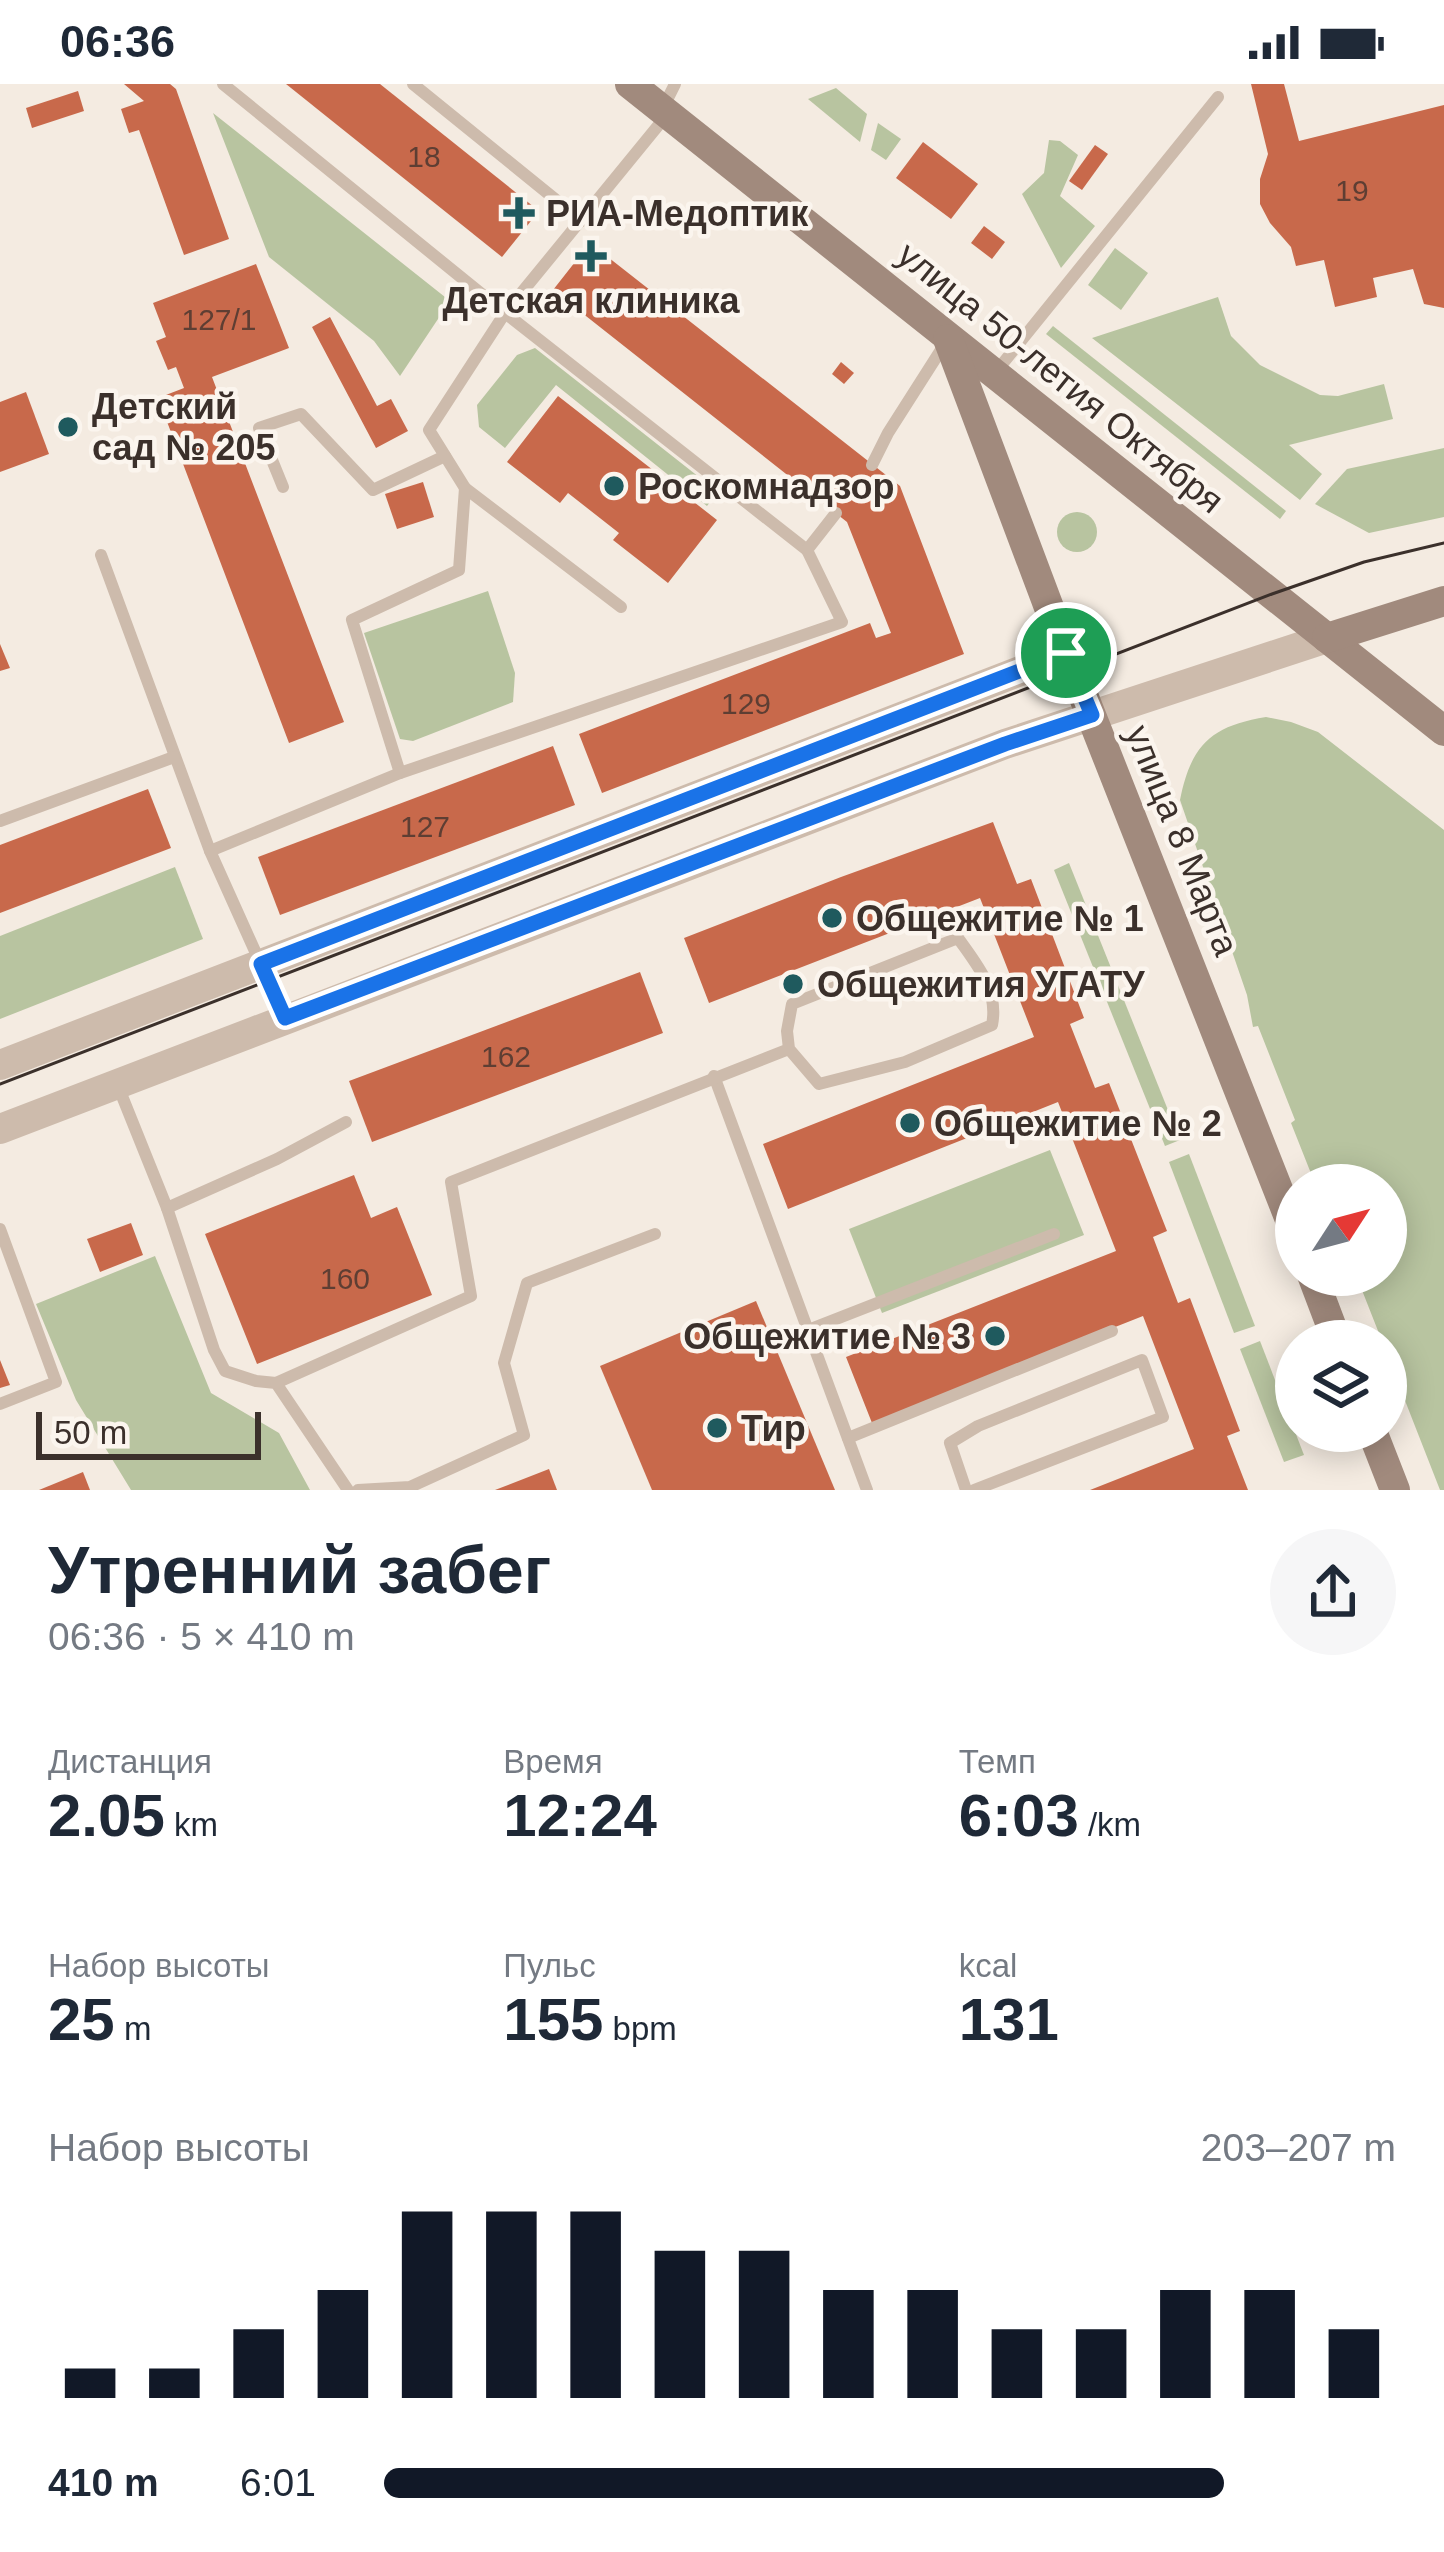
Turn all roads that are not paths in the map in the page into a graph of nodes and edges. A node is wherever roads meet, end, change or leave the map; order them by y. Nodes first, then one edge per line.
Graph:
1 (223, 84) edge
2 (413, 84) edge
3 (630, 84) edge
4 (1218, 97) dead end
5 (669, 102) edge
6 (582, 221) junction
7 (505, 313) junction
8 (948, 339) junction
9 (994, 374) junction
10 (445, 456) junction
11 (872, 465) dead end
12 (283, 487) dead end
13 (465, 488) junction
14 (836, 513) dead end
15 (807, 550) junction
16 (100, 555) dead end
17 (1444, 602) edge
18 (621, 607) dead end
19 (1327, 638) junction
20 (1066, 653) junction
21 (1092, 715) junction
22 (1444, 731) edge
23 (174, 757) junction
24 (400, 773) junction
25 (0, 820) edge
26 (210, 851) junction
27 (261, 964) junction
28 (285, 1018) junction
29 (789, 1048) junction
30 (0, 1065) edge
31 (714, 1076) junction
32 (117, 1085) junction
33 (346, 1122) dead end
34 (0, 1129) edge
35 (1275, 1181) edge
36 (167, 1208) junction
37 (0, 1229) edge
38 (655, 1234) dead end
39 (1054, 1234) dead end
40 (808, 1330) junction
41 (1112, 1331) dead end
42 (276, 1383) junction
43 (0, 1404) edge
44 (848, 1438) junction
45 (1380, 1452) edge
46 (348, 1490) edge
47 (358, 1490) edge
48 (867, 1490) edge
49 (970, 1490) edge
50 (1395, 1490) edge

1 - 7 lane
2 - 6 lane
3 - 5 main road, улица 50-летия Октября
4 - 9 lane
5 - 6 lane
5 - 8 main road, улица 50-летия Октября
6 - 7 lane
7 - 10 lane
7 - 15 lane
8 - 9 main road, улица 50-летия Октября
8 - 11 lane
8 - 20 main road, улица 8 Марта
9 - 19 main road, улица 50-летия Октября
10 - 12 lane
10 - 13 lane
13 - 18 lane
13 - 24 lane
14 - 15 lane
15 - 24 lane
16 - 23 lane
17 - 19 main road
19 - 21 street
19 - 22 main road, улица 50-летия Октября
20 - 21 main road, улица 8 Марта
20 - 27 street
21 - 28 street
21 - 35 main road, улица 8 Марта
23 - 25 lane
23 - 26 lane
24 - 26 lane
26 - 27 lane
27 - 28 lane
27 - 30 street
28 - 32 street
29 - 29 lane
29 - 31 lane
31 - 40 lane
31 - 42 lane
32 - 34 street
32 - 36 lane
33 - 36 lane
36 - 42 lane
37 - 43 lane
38 - 47 lane
39 - 40 lane
40 - 44 lane
41 - 44 lane
42 - 46 lane
44 - 48 lane
45 - 50 main road
49 - 49 lane

